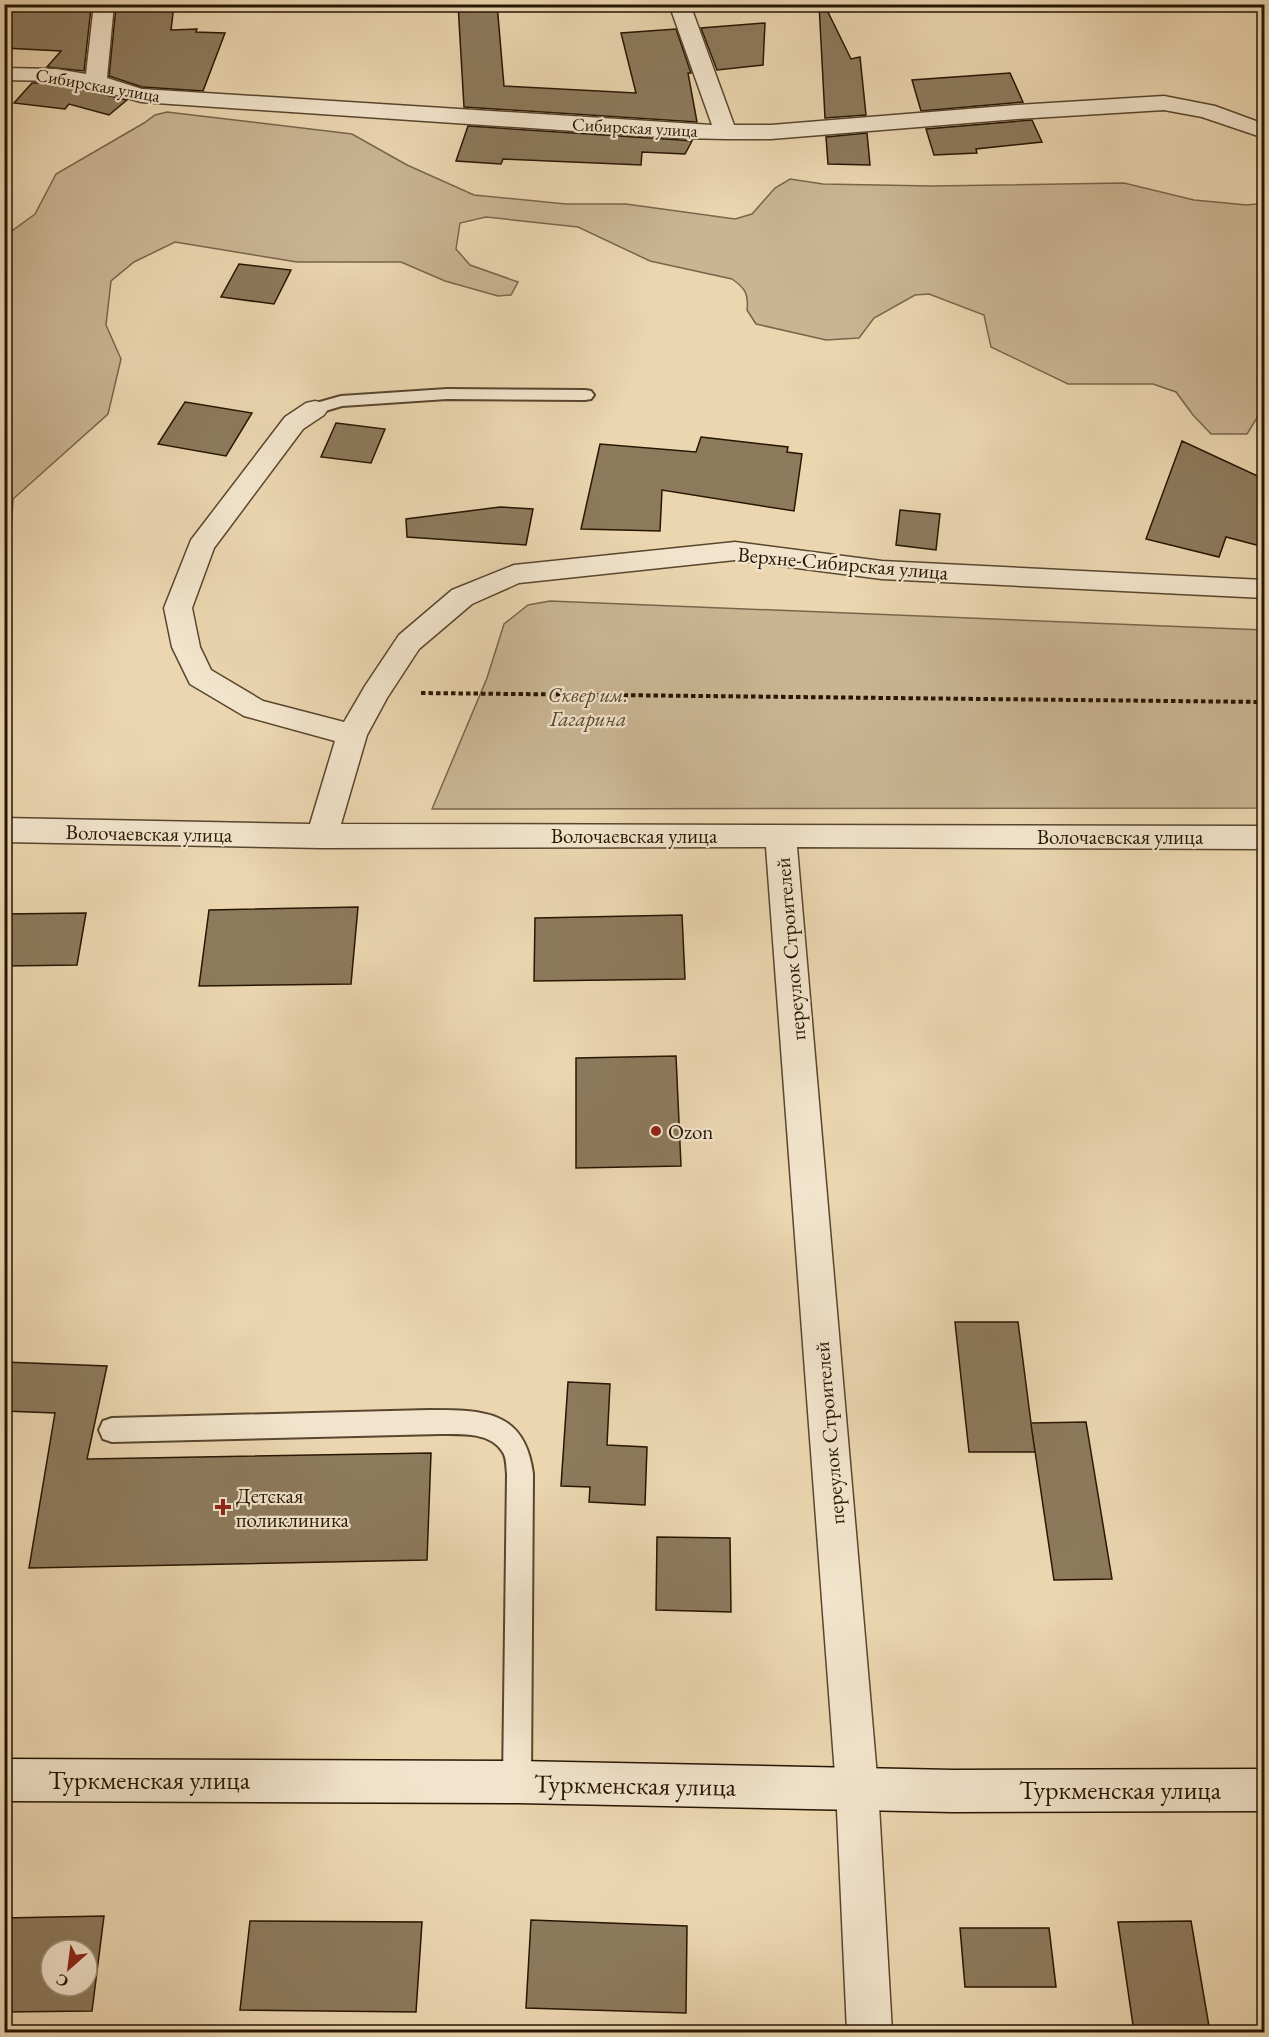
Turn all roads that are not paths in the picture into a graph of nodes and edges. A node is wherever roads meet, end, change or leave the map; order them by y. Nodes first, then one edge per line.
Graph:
1 (104, 4) edge
2 (679, 4) edge
3 (4, 74) edge
4 (96, 82) junction
5 (1264, 131) edge
6 (726, 132) junction
7 (585, 395) dead end
8 (315, 408) joint
9 (1264, 589) edge
10 (352, 735) junction
11 (4, 830) edge
12 (781, 835) junction
13 (322, 836) junction
14 (1264, 837) edge
15 (112, 1430) dead end
16 (4, 1780) edge
17 (517, 1782) junction
18 (857, 1788) junction
19 (1264, 1790) edge
20 (870, 2032) edge

1 - 4 street
2 - 6 street
3 - 4 street, Сибирская улица
4 - 6 street, Сибирская улица
5 - 6 street, Сибирская улица
7 - 8 lane
8 - 10 street
9 - 10 street, Верхне-Сибирская улица
10 - 13 street, Верхне-Сибирская улица
11 - 13 street, Волочаевская улица
12 - 13 street, Волочаевская улица
12 - 14 street, Волочаевская улица
12 - 18 street, переулок Строителей
15 - 17 lane
16 - 17 street, Туркменская улица
17 - 18 street, Туркменская улица
18 - 19 street, Туркменская улица
18 - 20 street, переулок Строителей

